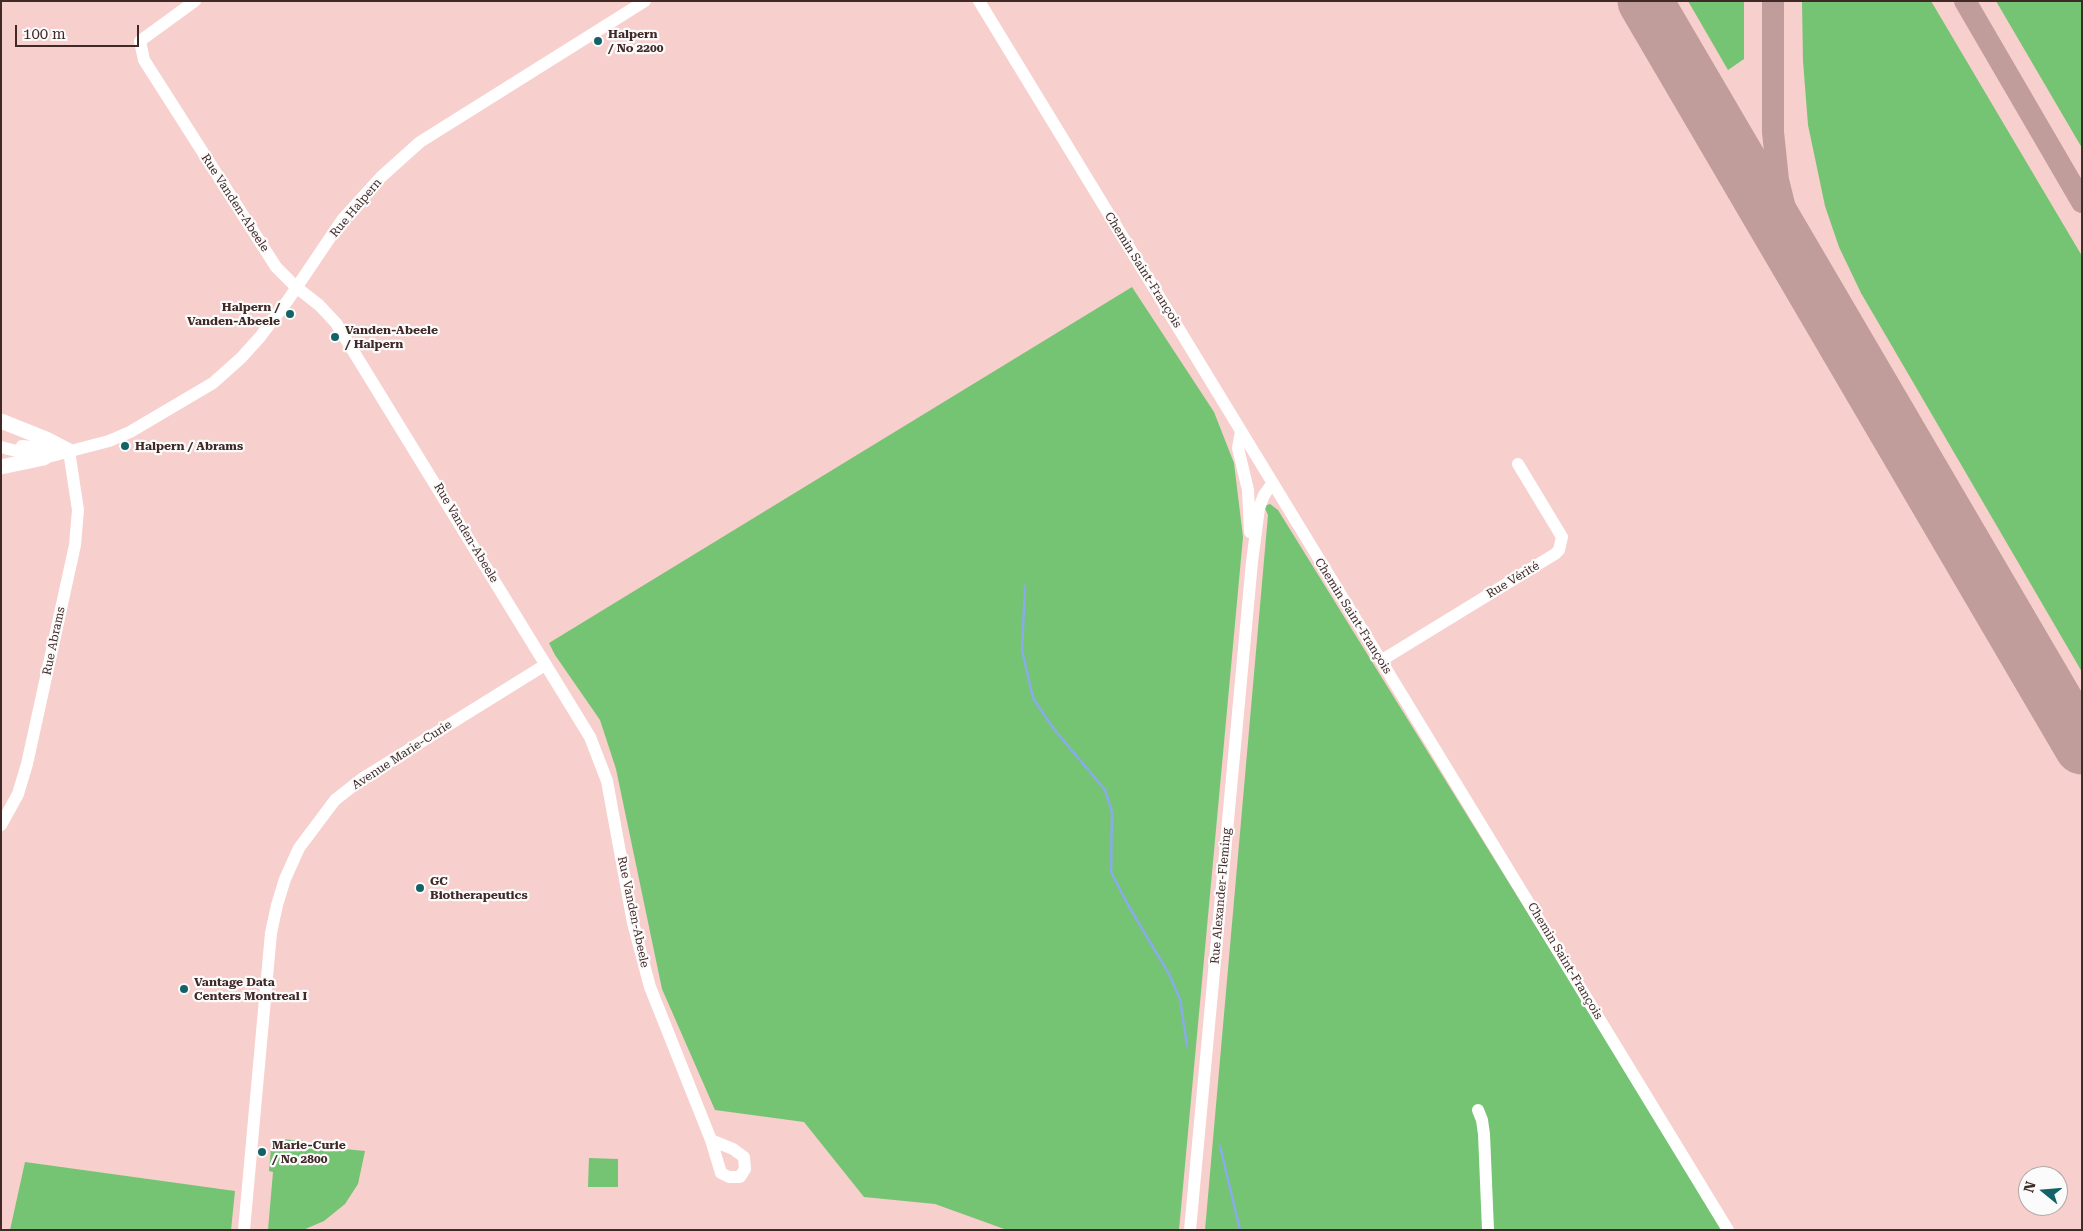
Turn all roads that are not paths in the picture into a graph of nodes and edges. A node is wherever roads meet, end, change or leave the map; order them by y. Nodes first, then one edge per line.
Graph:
1 (195, 1) edge
2 (645, 1) edge
3 (979, 1) edge
4 (296, 287) junction
5 (1, 421) edge
6 (1241, 431) junction
7 (1, 441) edge
8 (1, 447) edge
9 (69, 451) junction
10 (44, 458) junction
11 (1518, 464) dead end
12 (1, 467) edge
13 (1272, 484) junction
14 (1252, 562) junction
15 (1382, 660) junction
16 (545, 665) junction
17 (1, 825) edge
18 (1478, 1110) dead end
19 (711, 1140) junction
20 (244, 1230) edge
21 (1190, 1230) edge
22 (1488, 1230) edge
23 (1728, 1230) edge

1 - 4 street, Rue Vanden-Abeele
2 - 4 street, Rue Halpern
3 - 6 street, Chemin Saint-François
4 - 9 street, Rue Halpern
4 - 16 street, Rue Vanden-Abeele
5 - 9 main road
6 - 13 street, Chemin Saint-François
6 - 14 street, Rue Alexander-Fleming
7 - 9 street, Rue Halpern
8 - 10 street, Rue Halpern
9 - 10 street, Rue Halpern
9 - 17 street, Rue Abrams
10 - 12 main road
11 - 15 street, Rue Vérité
13 - 14 street, Rue Alexander-Fleming
13 - 15 street, Chemin Saint-François
14 - 21 street, Rue Alexander-Fleming
15 - 23 street, Chemin Saint-François
16 - 19 street, Rue Vanden-Abeele
16 - 20 street, Avenue Marie-Curie
18 - 22 street
19 - 19 street, Rue Vanden-Abeele

